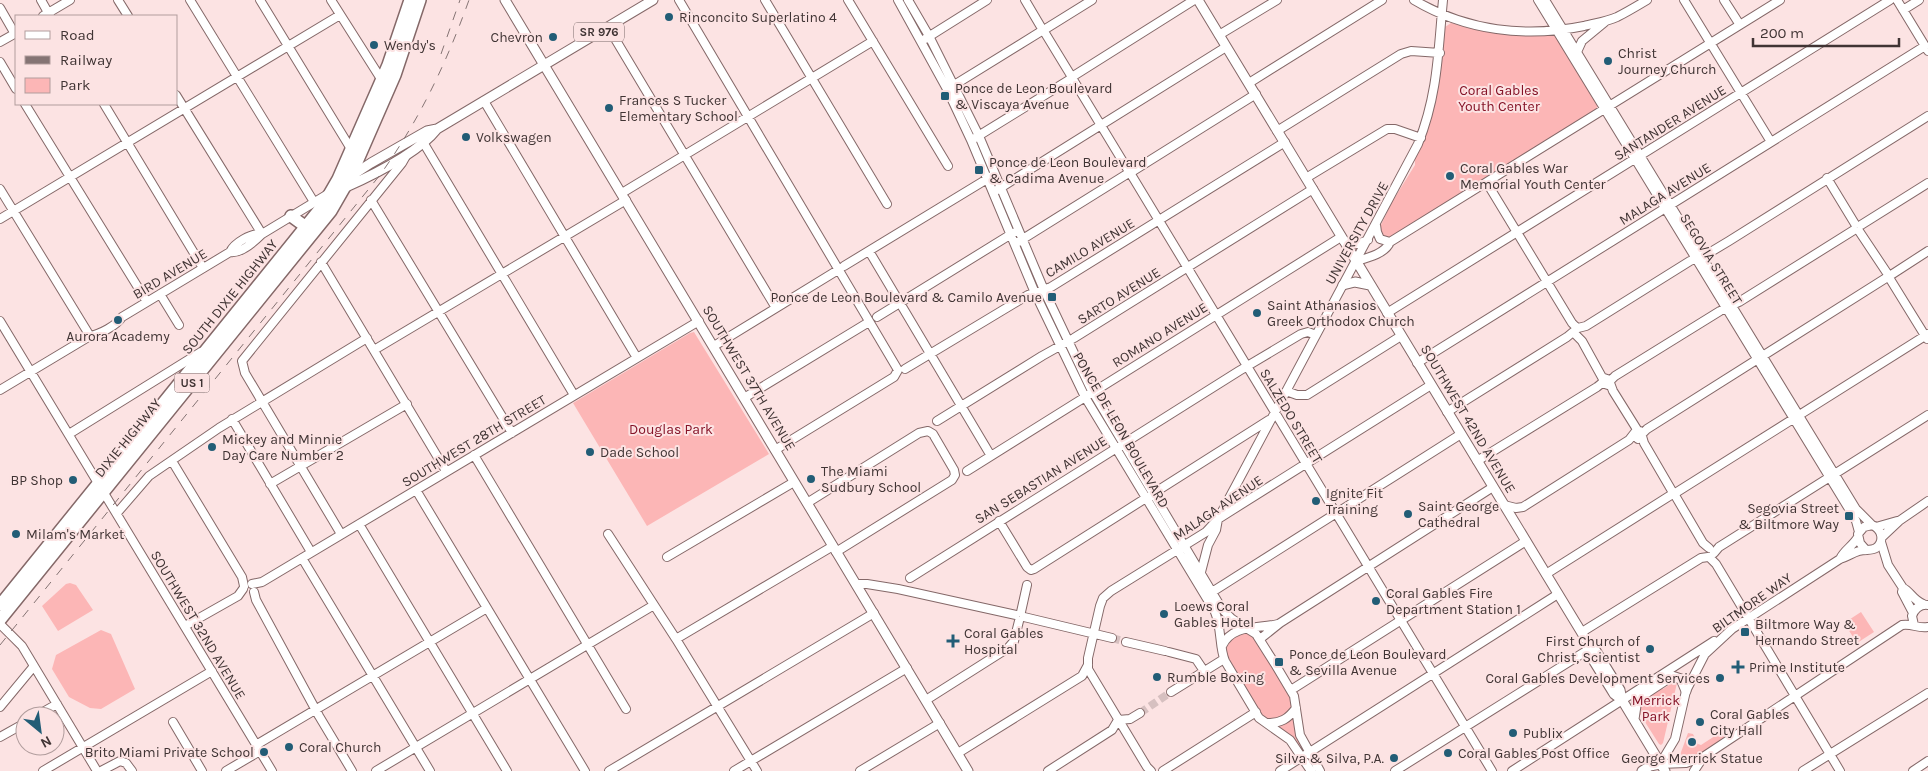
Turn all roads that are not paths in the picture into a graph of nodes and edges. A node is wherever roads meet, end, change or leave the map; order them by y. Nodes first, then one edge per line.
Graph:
1 (41, 0) edge
2 (70, 0) edge
3 (118, 0) edge
4 (190, 0) edge
5 (260, 0) edge
6 (331, 0) edge
7 (401, 0) edge
8 (420, 0) edge
9 (505, 0) edge
10 (653, 0) edge
11 (679, 0) edge
12 (764, 0) edge
13 (848, 0) edge
14 (898, 0) edge
15 (908, 0) edge
16 (987, 0) edge
17 (1025, 0) edge
18 (1092, 0) edge
19 (1196, 0) edge
20 (1277, 0) edge
21 (1382, 0) edge
22 (1414, 0) edge
23 (1443, 0) edge
24 (1538, 0) edge
25 (1545, 0) edge
26 (1647, 0) edge
27 (1684, 0) edge
28 (1724, 0) edge
29 (1780, 0) edge
30 (1890, 0) edge
31 (1897, 0) edge
32 (1918, 0) edge
33 (409, 5) edge
34 (0, 8) edge
35 (1903, 10) junction
36 (1442, 14) junction
37 (47, 15) edge
38 (127, 15) edge
39 (340, 16) junction
40 (414, 21) junction
41 (1606, 21) junction
42 (1740, 25) junction
43 (608, 27) junction
44 (1043, 30) junction
45 (1560, 30) junction
46 (15, 31) edge
47 (15, 34) edge
48 (1219, 35) junction
49 (929, 36) junction
50 (873, 41) junction
51 (921, 41) junction
52 (0, 42) edge
53 (1711, 43) junction
54 (289, 47) junction
55 (1226, 47) junction
56 (1927, 49) edge
57 (1578, 52) junction
58 (1440, 53) junction
59 (0, 62) edge
60 (544, 65) junction
61 (237, 77) junction
62 (812, 78) junction
63 (1072, 78) junction
64 (1248, 83) junction
65 (385, 85) junction
66 (955, 85) junction
67 (15, 87) edge
68 (947, 90) junction
69 (1741, 93) junction
70 (1256, 94) junction
71 (178, 97) edge
72 (484, 101) junction
73 (26, 105) edge
74 (105, 105) edge
75 (185, 108) junction
76 (1608, 108) junction
77 (748, 116) junction
78 (1928, 116) edge
79 (1101, 125) junction
80 (437, 129) junction
81 (1277, 131) junction
82 (979, 136) junction
83 (1421, 138) junction
84 (971, 140) junction
85 (423, 142) junction
86 (1284, 142) junction
87 (1771, 142) junction
88 (128, 143) junction
89 (351, 149) junction
90 (407, 153) junction
91 (685, 155) junction
92 (1638, 158) junction
93 (948, 166) dead end
94 (1130, 173) junction
95 (996, 174) junction
96 (70, 177) junction
97 (988, 178) junction
98 (1306, 178) junction
99 (1827, 178) junction
100 (347, 183) junction
101 (1487, 183) junction
102 (1928, 183) edge
103 (1001, 187) junction
104 (0, 189) edge
105 (1313, 190) junction
106 (331, 192) junction
107 (993, 192) junction
108 (624, 197) junction
109 (371, 200) junction
110 (314, 202) junction
111 (887, 204) dead end
112 (1668, 206) junction
113 (13, 211) junction
114 (291, 216) junction
115 (0, 219) edge
116 (1159, 220) junction
117 (1376, 226) junction
118 (1857, 228) junction
119 (305, 230) junction
120 (1018, 230) junction
121 (1517, 232) junction
122 (262, 234) junction
123 (1010, 234) junction
124 (565, 236) junction
125 (1342, 239) junction
126 (1022, 240) junction
127 (1368, 240) junction
128 (1390, 242) junction
129 (1014, 244) junction
130 (868, 251) junction
131 (1928, 251) edge
132 (1699, 257) junction
133 (1356, 261) junction
134 (321, 262) junction
135 (203, 268) junction
136 (841, 268) junction
137 (1187, 268) junction
138 (502, 274) junction
139 (1888, 276) junction
140 (1547, 281) junction
141 (1343, 285) junction
142 (1370, 285) junction
143 (1044, 290) junction
144 (1035, 293) junction
145 (160, 294) junction
146 (147, 302) junction
147 (900, 303) junction
148 (1729, 307) junction
149 (776, 308) junction
150 (438, 312) junction
151 (1387, 313) junction
152 (1216, 315) junction
153 (876, 317) dead end
154 (0, 321) edge
155 (699, 322) junction
156 (869, 322) junction
157 (179, 326) dead end
158 (1577, 332) junction
159 (1316, 335) junction
160 (90, 336) junction
161 (1401, 336) junction
162 (1927, 337) edge
163 (367, 338) junction
164 (1068, 342) junction
165 (714, 346) junction
166 (1059, 346) junction
167 (374, 350) junction
168 (930, 355) junction
169 (1760, 357) junction
170 (637, 358) junction
171 (1417, 363) junction
172 (1247, 366) junction
173 (185, 369) junction
174 (902, 370) junction
175 (31, 372) junction
176 (1606, 381) junction
177 (1431, 385) junction
178 (0, 390) edge
179 (1286, 391) junction
180 (1093, 392) junction
181 (574, 396) junction
182 (1084, 397) junction
183 (744, 398) junction
184 (261, 400) junction
185 (407, 404) junction
186 (961, 406) junction
187 (1447, 412) junction
188 (1928, 415) edge
189 (1273, 416) junction
190 (1796, 416) junction
191 (232, 419) junction
192 (937, 421) dead end
193 (512, 433) junction
194 (69, 434) junction
195 (1461, 434) junction
196 (1638, 435) junction
197 (1238, 442) junction
198 (1123, 444) junction
199 (1257, 447) junction
200 (1115, 449) junction
201 (775, 450) junction
202 (474, 455) junction
203 (991, 456) junction
204 (172, 461) junction
205 (1478, 461) junction
206 (1306, 464) junction
207 (301, 467) junction
208 (446, 471) junction
209 (967, 471) dead end
210 (1833, 476) junction
211 (794, 482) junction
212 (270, 484) junction
213 (102, 487) junction
214 (1493, 487) junction
215 (416, 490) junction
216 (1674, 494) junction
217 (1154, 495) junction
218 (1146, 500) junction
219 (1928, 502) edge
220 (807, 503) junction
221 (1504, 505) junction
222 (117, 513) junction
223 (1336, 514) junction
224 (1218, 519) junction
225 (999, 521) junction
226 (1900, 521) junction
227 (359, 524) junction
228 (1874, 526) junction
229 (341, 534) junction
230 (608, 534) dead end
231 (1858, 534) junction
232 (1881, 539) junction
233 (1526, 542) junction
234 (1185, 546) junction
235 (834, 549) junction
236 (1177, 550) junction
237 (1868, 550) junction
238 (311, 552) junction
239 (1709, 552) junction
240 (667, 557) dead end
241 (302, 558) junction
242 (1840, 559) junction
243 (1888, 565) junction
244 (1368, 567) junction
245 (1201, 572) junction
246 (1546, 574) junction
247 (910, 578) dead end
248 (856, 584) junction
249 (1027, 585) dead end
250 (1903, 588) junction
251 (250, 590) junction
252 (1212, 592) junction
253 (1558, 594) junction
254 (1925, 604) edge
255 (0, 605) edge
256 (654, 605) junction
257 (487, 608) junction
258 (874, 613) junction
259 (1913, 613) junction
260 (1020, 616) junction
261 (1749, 618) junction
262 (1401, 620) junction
263 (0, 622) edge
264 (1280, 623) junction
265 (185, 626) junction
266 (1247, 628) junction
267 (1923, 628) edge
268 (1732, 629) junction
269 (1582, 632) junction
270 (1093, 634) junction
271 (1112, 638) tunnel mouth
272 (676, 639) junction
273 (1260, 639) junction
274 (430, 642) junction
275 (1126, 642) tunnel mouth
276 (588, 645) junction
277 (1222, 646) junction
278 (1591, 648) junction
279 (1224, 659) junction
280 (34, 666) junction
281 (906, 668) junction
282 (212, 671) junction
283 (1204, 671) junction
284 (1088, 672) junction
285 (1433, 674) junction
286 (372, 676) junction
287 (530, 679) junction
288 (1290, 690) junction
289 (1686, 691) junction
290 (1171, 692) tunnel mouth
291 (1928, 693) edge
292 (1795, 696) junction
293 (926, 700) junction
294 (1622, 700) junction
295 (57, 704) junction
296 (54, 706) edge
297 (717, 706) junction
298 (0, 707) edge
299 (1296, 708) junction
300 (626, 709) dead end
301 (316, 710) junction
302 (1140, 712) tunnel mouth
303 (1256, 712) junction
304 (472, 713) junction
305 (1130, 719) junction
306 (1634, 719) junction
307 (1118, 720) junction
308 (173, 722) dead end
309 (940, 723) junction
310 (1268, 723) junction
311 (1465, 726) junction
312 (15, 728) edge
313 (1112, 730) junction
314 (1124, 730) junction
315 (0, 737) edge
316 (83, 747) junction
317 (416, 747) junction
318 (258, 748) junction
319 (958, 753) junction
320 (1830, 754) junction
321 (1306, 755) junction
322 (1703, 757) junction
323 (751, 761) junction
324 (1928, 762) edge
325 (1660, 769) edge
326 (1148, 770) edge
327 (43, 771) edge
328 (97, 771) edge
329 (101, 771) edge
330 (132, 771) edge
331 (202, 771) edge
332 (226, 771) edge
333 (272, 771) edge
334 (352, 771) edge
335 (376, 771) edge
336 (430, 771) edge
337 (507, 771) edge
338 (585, 771) edge
339 (608, 771) edge
340 (734, 771) edge
341 (757, 771) edge
342 (860, 771) edge
343 (968, 771) edge
344 (1048, 771) edge
345 (1163, 771) edge
346 (1280, 771) edge
347 (1311, 771) edge
348 (1320, 771) edge
349 (1395, 771) edge
350 (1492, 771) edge
351 (1512, 771) edge
352 (1642, 771) edge
353 (1694, 771) edge
354 (1803, 771) edge
355 (1840, 771) edge
356 (1913, 771) edge

1 - 37 street
2 - 37 street
3 - 38 street
4 - 61 street
5 - 54 street
6 - 39 street
7 - 33 street
8 - 40 highway, SOUTH DIXIE HIGHWAY / US 1
9 - 60 main road, SOUTHWEST 37TH AVENUE
10 - 43 main road, SR 976
11 - 77 street
12 - 62 street
13 - 50 street
14 - 51 street, PONCE DE LEON BOULEVARD
15 - 49 street, PONCE DE LEON BOULEVARD
16 - 49 street
17 - 44 street, SALZEDO STREET
18 - 44 street
19 - 48 main road, SOUTHWEST 42ND AVENUE
19 - 63 street
20 - 48 street
21 - 64 street
22 - 36 street
23 - 36 street, UNIVERSITY DRIVE
24 - 45 street, SEGOVIA STREET
25 - 45 street, SEGOVIA STREET
26 - 41 street
27 - 53 street
28 - 42 street
29 - 42 street
30 - 69 street, SANTANDER AVENUE
31 - 35 street
32 - 35 street
33 - 40 street
33 - 65 highway, SOUTH DIXIE HIGHWAY / US 1
34 - 46 street
35 - 56 street
36 - 45 street
36 - 58 street, UNIVERSITY DRIVE
39 - 54 street
39 - 65 street
40 - 65 highway, SOUTH DIXIE HIGHWAY / US 1
41 - 45 street
41 - 57 street
42 - 53 street
43 - 60 main road, SR 976
43 - 91 street
44 - 63 street, SALZEDO STREET
44 - 66 street
45 - 57 street, SEGOVIA STREET
45 - 76 street, SEGOVIA STREET
47 - 52 street
48 - 55 main road, SOUTHWEST 42ND AVENUE
49 - 51 street
49 - 66 street, PONCE DE LEON BOULEVARD
50 - 62 street
50 - 93 street
51 - 68 street, PONCE DE LEON BOULEVARD
53 - 69 street
53 - 76 street
54 - 61 street
54 - 89 street
55 - 64 main road, SOUTHWEST 42ND AVENUE
55 - 79 street
56 - 87 street, MALAGA AVENUE
57 - 76 street, SEGOVIA STREET
58 - 81 street
58 - 83 street, UNIVERSITY DRIVE
59 - 67 street
60 - 72 main road, SR 976
60 - 108 main road, SOUTHWEST 37TH AVENUE
61 - 75 street
61 - 110 street
62 - 77 street
62 - 111 street
63 - 79 street, SALZEDO STREET
63 - 82 street
64 - 70 main road, SOUTHWEST 42ND AVENUE
65 - 89 highway, SOUTH DIXIE HIGHWAY / US 1
65 - 100 highway, SOUTH DIXIE HIGHWAY / US 1
66 - 68 street
66 - 82 street, PONCE DE LEON BOULEVARD
68 - 84 street, PONCE DE LEON BOULEVARD
69 - 87 street
69 - 92 street, SANTANDER AVENUE
70 - 81 main road, SOUTHWEST 42ND AVENUE
70 - 94 street
71 - 75 street
72 - 80 main road, SR 976
72 - 124 street
73 - 96 street
74 - 88 street
75 - 88 street
75 - 122 street
76 - 92 street, SEGOVIA STREET
76 - 101 street
77 - 91 street
77 - 136 street
78 - 99 street
79 - 94 street, SALZEDO STREET
79 - 103 street
80 - 85 main road, SR 976
80 - 100 main road, SR 976
81 - 86 main road, SOUTHWEST 42ND AVENUE
82 - 84 street
82 - 95 street, PONCE DE LEON BOULEVARD
83 - 98 street
83 - 117 street, UNIVERSITY DRIVE
84 - 97 street, PONCE DE LEON BOULEVARD
85 - 90 main road, SR 976
85 - 138 street
86 - 98 main road, SOUTHWEST 42ND AVENUE
86 - 116 street, CAMILO AVENUE
87 - 112 street, MALAGA AVENUE
88 - 96 street
88 - 135 street
89 - 106 highway, SOUTH DIXIE HIGHWAY / US 1
90 - 100 main road, SR 976
90 - 109 street
91 - 108 street
91 - 149 street
92 - 112 street, SEGOVIA STREET
92 - 121 street, SANTANDER AVENUE
94 - 116 street, SALZEDO STREET
94 - 126 street
95 - 97 street
95 - 103 street, PONCE DE LEON BOULEVARD
96 - 113 street
96 - 146 street
97 - 107 street, PONCE DE LEON BOULEVARD
97 - 130 street
98 - 105 main road, SOUTHWEST 42ND AVENUE
99 - 118 street
99 - 132 street
100 - 106 main road
100 - 213 highway, DIXIE HIGHWAY / US 1
101 - 121 street
101 - 128 street
102 - 118 street
103 - 107 street
103 - 120 street, PONCE DE LEON BOULEVARD
104 - 113 street
105 - 125 main road, SOUTHWEST 42ND AVENUE
105 - 137 street, SARTO AVENUE
106 - 110 street, BIRD AVENUE
106 - 119 highway, SOUTH DIXIE HIGHWAY / US 1
107 - 123 street, PONCE DE LEON BOULEVARD
108 - 124 street
108 - 155 main road, SOUTHWEST 37TH AVENUE
109 - 134 street
109 - 150 street
110 - 114 street, BIRD AVENUE
112 - 132 street, SEGOVIA STREET
112 - 140 street, MALAGA AVENUE
113 - 115 street
113 - 160 street
114 - 119 highway
114 - 122 street, BIRD AVENUE
116 - 137 street, SALZEDO STREET
116 - 143 street, CAMILO AVENUE
117 - 127 street, UNIVERSITY DRIVE
117 - 128 street
118 - 139 street
118 - 148 street
119 - 173 highway, SOUTH DIXIE HIGHWAY / US 1
120 - 123 street
120 - 126 street, PONCE DE LEON BOULEVARD
121 - 140 street
121 - 151 street, SANTANDER AVENUE
122 - 135 street, BIRD AVENUE
123 - 129 street, PONCE DE LEON BOULEVARD
123 - 147 street
124 - 138 street
124 - 170 street
125 - 127 street
125 - 133 main road, SOUTHWEST 42ND AVENUE
125 - 152 street, ROMANO AVENUE
126 - 129 street
126 - 143 street, PONCE DE LEON BOULEVARD
127 - 133 street, UNIVERSITY DRIVE
128 - 133 street
129 - 144 street, PONCE DE LEON BOULEVARD
130 - 136 street
130 - 147 street
131 - 139 street
132 - 148 street, SEGOVIA STREET
132 - 158 street
133 - 141 street, UNIVERSITY DRIVE
133 - 142 main road, SOUTHWEST 42ND AVENUE
134 - 163 street
134 - 184 street
135 - 145 street, BIRD AVENUE
136 - 149 street
136 - 156 street
137 - 152 street, SALZEDO STREET
137 - 164 street, SARTO AVENUE
138 - 150 street
138 - 181 street
139 - 162 street
139 - 169 street
140 - 158 street
140 - 171 street, MALAGA AVENUE
141 - 142 main road
141 - 159 street, UNIVERSITY DRIVE
142 - 151 main road, SOUTHWEST 42ND AVENUE
143 - 144 street, CAMILO AVENUE
143 - 164 street, PONCE DE LEON BOULEVARD
144 - 166 street, PONCE DE LEON BOULEVARD
144 - 168 street, CAMILO AVENUE
145 - 146 street, BIRD AVENUE
145 - 157 street
146 - 160 street, BIRD AVENUE
147 - 153 street
147 - 168 street
148 - 169 street, SEGOVIA STREET
148 - 176 street
149 - 165 street
150 - 167 street
150 - 193 street
151 - 161 main road, SOUTHWEST 42ND AVENUE
152 - 172 street, SALZEDO STREET
152 - 180 street, ROMANO AVENUE
154 - 175 street, SOUTHWEST 32ND AVENUE
155 - 165 main road, SOUTHWEST 37TH AVENUE
155 - 170 street, SOUTHWEST 28TH STREET
156 - 174 street
156 - 183 street
158 - 176 street
158 - 187 street
159 - 172 street, SAN SEBASTIAN AVENUE
159 - 179 street, UNIVERSITY DRIVE
160 - 175 street, BIRD AVENUE
161 - 171 main road, SOUTHWEST 42ND AVENUE
161 - 179 street
162 - 190 street
163 - 167 street
163 - 184 street
164 - 166 street, SARTO AVENUE
164 - 180 street, PONCE DE LEON BOULEVARD
165 - 183 main road, SOUTHWEST 37TH AVENUE
166 - 182 street, PONCE DE LEON BOULEVARD
166 - 186 street, SARTO AVENUE
167 - 185 street
168 - 174 street, CAMILO AVENUE
168 - 186 street
169 - 190 street, SEGOVIA STREET
169 - 196 street
170 - 181 street, SOUTHWEST 28TH STREET
171 - 177 main road, SOUTHWEST 42ND AVENUE
172 - 189 street, SALZEDO STREET
172 - 198 street, SAN SEBASTIAN AVENUE
173 - 194 street
173 - 213 highway, SOUTH DIXIE HIGHWAY / US 1
174 - 201 street, CAMILO AVENUE
175 - 178 street, BIRD AVENUE
175 - 194 street, SOUTHWEST 32ND AVENUE
176 - 196 street
176 - 205 street
177 - 187 main road, SOUTHWEST 42ND AVENUE
177 - 206 street, MALAGA AVENUE
179 - 189 street, UNIVERSITY DRIVE
180 - 182 street, ROMANO AVENUE
180 - 198 street, PONCE DE LEON BOULEVARD
181 - 193 street, SOUTHWEST 28TH STREET
182 - 200 street, PONCE DE LEON BOULEVARD
182 - 203 street, ROMANO AVENUE
183 - 201 main road, SOUTHWEST 37TH AVENUE
184 - 191 street
184 - 207 street
185 - 207 street
185 - 208 street
186 - 192 street, SARTO AVENUE
186 - 203 street
187 - 195 main road, SOUTHWEST 42ND AVENUE
188 - 210 street
189 - 197 street
189 - 199 street, UNIVERSITY DRIVE
189 - 206 street, SALZEDO STREET
190 - 210 street, SEGOVIA STREET
190 - 216 street
191 - 204 street
191 - 212 street
193 - 202 street, SOUTHWEST 28TH STREET
194 - 213 street, SOUTHWEST 32ND AVENUE
195 - 205 main road, SOUTHWEST 42ND AVENUE
195 - 223 street
196 - 216 street
196 - 221 street
197 - 199 street
197 - 217 street
198 - 200 street, SAN SEBASTIAN AVENUE
198 - 217 street, PONCE DE LEON BOULEVARD
199 - 224 street, UNIVERSITY DRIVE
200 - 218 street, PONCE DE LEON BOULEVARD
200 - 225 street, SAN SEBASTIAN AVENUE
201 - 211 main road, SOUTHWEST 37TH AVENUE
202 - 208 street, SOUTHWEST 28TH STREET
202 - 276 street
203 - 209 street, ROMANO AVENUE
204 - 222 street
204 - 251 street
205 - 214 main road, SOUTHWEST 42ND AVENUE
206 - 223 street, SALZEDO STREET
206 - 224 street, MALAGA AVENUE
207 - 212 street
207 - 229 street
208 - 215 street, SOUTHWEST 28TH STREET
210 - 228 street, SEGOVIA STREET
210 - 231 street, SEGOVIA STREET
210 - 239 street
211 - 220 main road, SOUTHWEST 37TH AVENUE
211 - 240 street
212 - 238 street
213 - 222 street, SOUTHWEST 32ND AVENUE
213 - 255 highway, SOUTH DIXIE HIGHWAY / US 1
213 - 263 highway, DIXIE HIGHWAY / US 1
214 - 221 main road, SOUTHWEST 42ND AVENUE
214 - 244 street
215 - 227 street, SOUTHWEST 28TH STREET
215 - 257 street
216 - 239 street
216 - 246 street
217 - 218 street
217 - 234 street, PONCE DE LEON BOULEVARD
218 - 225 street
218 - 236 street, PONCE DE LEON BOULEVARD
219 - 226 street
220 - 235 main road, SOUTHWEST 37TH AVENUE
220 - 235 street
221 - 233 main road, SOUTHWEST 42ND AVENUE
222 - 265 street, SOUTHWEST 32ND AVENUE
223 - 244 street, SALZEDO STREET
223 - 252 street
224 - 234 street, MALAGA AVENUE
224 - 245 street, UNIVERSITY DRIVE
225 - 247 street, SAN SEBASTIAN AVENUE
226 - 228 street
226 - 232 street
227 - 229 street, SOUTHWEST 28TH STREET
227 - 274 street
228 - 231 street
228 - 232 street
229 - 238 street, SOUTHWEST 28TH STREET
230 - 256 street
231 - 237 street
231 - 242 street, BILTMORE WAY
232 - 237 street
232 - 243 street
233 - 246 main road, SOUTHWEST 42ND AVENUE
233 - 262 street
234 - 236 street, MALAGA AVENUE
234 - 245 street, PONCE DE LEON BOULEVARD
235 - 248 main road, SOUTHWEST 37TH AVENUE
235 - 272 street
236 - 270 street, MALAGA AVENUE
236 - 277 street, PONCE DE LEON BOULEVARD
237 - 242 street, BILTMORE WAY
237 - 243 street
238 - 241 street, SOUTHWEST 28TH STREET
239 - 261 street
239 - 269 street
241 - 251 street, SOUTHWEST 28TH STREET
241 - 286 street
242 - 261 street, BILTMORE WAY
243 - 250 street
244 - 262 street, SALZEDO STREET
244 - 264 street
245 - 252 street, PONCE DE LEON BOULEVARD
246 - 253 main road, SOUTHWEST 42ND AVENUE
248 - 258 main road, SOUTHWEST 37TH AVENUE
248 - 260 street
249 - 260 street
250 - 254 street
250 - 259 street
251 - 265 street, SOUTHWEST 28TH STREET
251 - 301 street
252 - 266 street, PONCE DE LEON BOULEVARD
253 - 269 main road, SOUTHWEST 42ND AVENUE
253 - 285 street
254 - 259 street
256 - 272 street
256 - 276 street
257 - 274 street
257 - 287 street
258 - 281 main road, SOUTHWEST 37TH AVENUE
258 - 297 street
259 - 267 street
260 - 270 street
260 - 293 street
261 - 268 street, BILTMORE WAY
261 - 292 street
262 - 285 street, SALZEDO STREET
262 - 288 street
263 - 280 street
264 - 266 street
264 - 273 street
265 - 282 street, SOUTHWEST 32ND AVENUE
266 - 273 street, PONCE DE LEON BOULEVARD
266 - 277 street
267 - 292 street
268 - 289 street, BILTMORE WAY
268 - 294 street
269 - 278 main road, SOUTHWEST 42ND AVENUE
270 - 271 street
270 - 284 street, MALAGA AVENUE
272 - 297 street
273 - 288 street, PONCE DE LEON BOULEVARD
274 - 286 street
274 - 304 street
275 - 283 street
276 - 287 street
276 - 300 street
277 - 279 street, PONCE DE LEON BOULEVARD
278 - 294 main road, SOUTHWEST 42ND AVENUE
278 - 311 street
279 - 283 street
279 - 303 street, PONCE DE LEON BOULEVARD
280 - 295 street
280 - 298 street
281 - 293 main road, SOUTHWEST 37TH AVENUE
281 - 323 street
282 - 316 street
282 - 318 street, SOUTHWEST 32ND AVENUE
283 - 290 street
284 - 307 street
284 - 319 street
285 - 311 street, SALZEDO STREET
285 - 321 street
286 - 301 street
286 - 317 street
287 - 304 street
287 - 338 street
288 - 299 street, PONCE DE LEON BOULEVARD
289 - 306 main road
289 - 325 street, BILTMORE WAY
291 - 320 street
292 - 320 street
292 - 322 street
293 - 309 main road, SOUTHWEST 37TH AVENUE
294 - 306 main road, SOUTHWEST 42ND AVENUE
294 - 351 street
295 - 296 street
295 - 316 street
297 - 323 street
297 - 339 street
299 - 310 street
299 - 321 street, PONCE DE LEON BOULEVARD
301 - 318 street
301 - 334 street
302 - 305 street
303 - 310 street, PONCE DE LEON BOULEVARD
303 - 345 street
304 - 317 street
304 - 337 street
305 - 307 street
305 - 314 street
306 - 325 main road, SOUTHWEST 42ND AVENUE
307 - 313 street
307 - 314 street
308 - 331 street
309 - 319 main road, SOUTHWEST 37TH AVENUE
309 - 342 street
310 - 321 street, PONCE DE LEON BOULEVARD
311 - 349 street
311 - 350 street, SALZEDO STREET
312 - 315 street
313 - 314 street
313 - 344 street
314 - 326 street
316 - 327 street
316 - 328 street
317 - 335 street
317 - 336 street
318 - 332 street
318 - 333 street, SOUTHWEST 32ND AVENUE
319 - 343 main road, SOUTHWEST 37TH AVENUE
320 - 354 street
320 - 355 street
321 - 346 street
321 - 347 street, PONCE DE LEON BOULEVARD
321 - 348 street, PONCE DE LEON BOULEVARD
322 - 325 street
322 - 353 street
323 - 340 street
323 - 341 street
324 - 356 street
325 - 352 main road
329 - 330 street

